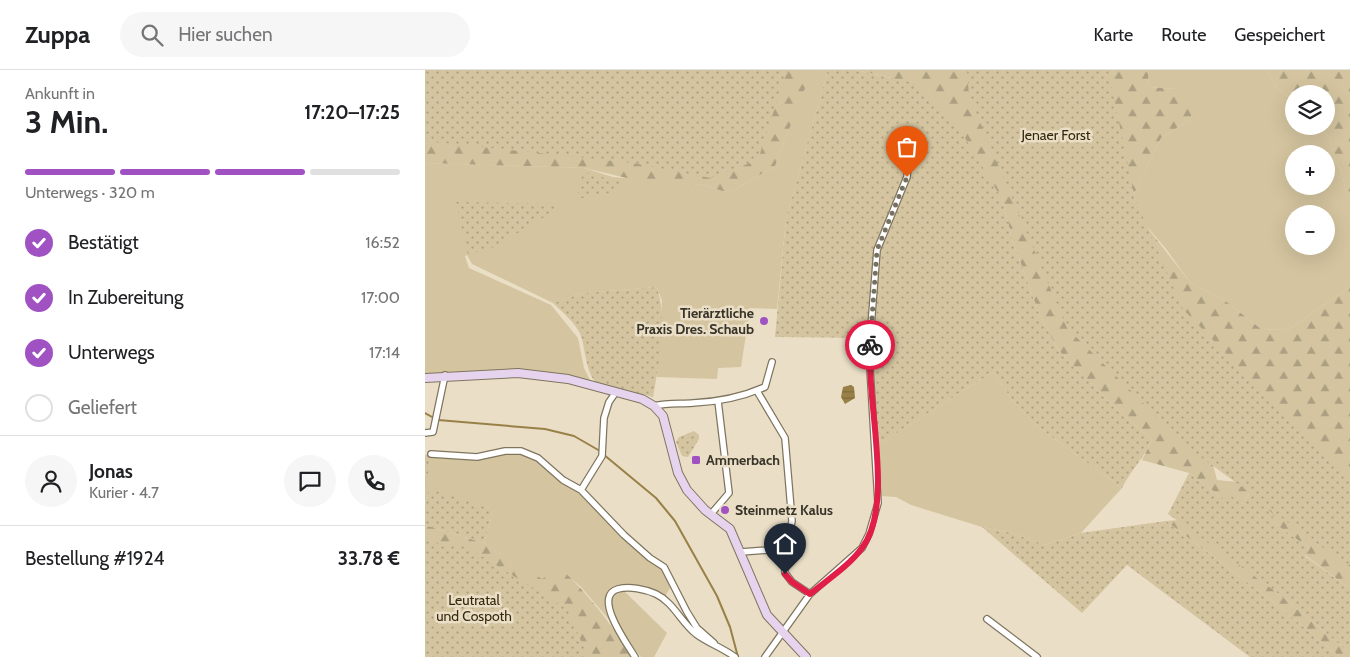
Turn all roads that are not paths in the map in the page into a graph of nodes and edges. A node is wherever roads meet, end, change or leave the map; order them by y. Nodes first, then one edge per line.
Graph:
1 (910, 146) dead end
2 (772, 362) dead end
3 (445, 375) junction
4 (425, 378) edge
5 (757, 391) junction
6 (616, 392) junction
7 (718, 401) junction
8 (654, 406) junction
9 (425, 433) edge
10 (431, 454) dead end
11 (581, 490) junction
12 (711, 514) junction
13 (741, 552) junction
14 (784, 554) junction
15 (810, 594) junction
16 (987, 619) dead end
17 (783, 632) junction
18 (714, 643) junction
19 (767, 656) edge
20 (635, 657) edge
21 (735, 657) edge
22 (807, 657) edge
23 (1037, 657) edge

1 - 15 street
2 - 5 street
3 - 4 main road
3 - 6 main road
3 - 9 street
5 - 7 street
5 - 14 street
6 - 8 main road
6 - 11 street
7 - 8 street
7 - 12 street
8 - 12 main road
10 - 11 street
11 - 18 street
12 - 13 main road
13 - 14 street
13 - 17 main road
14 - 15 street
15 - 17 street
16 - 23 street
17 - 19 street
17 - 22 main road
18 - 20 street
18 - 21 street

